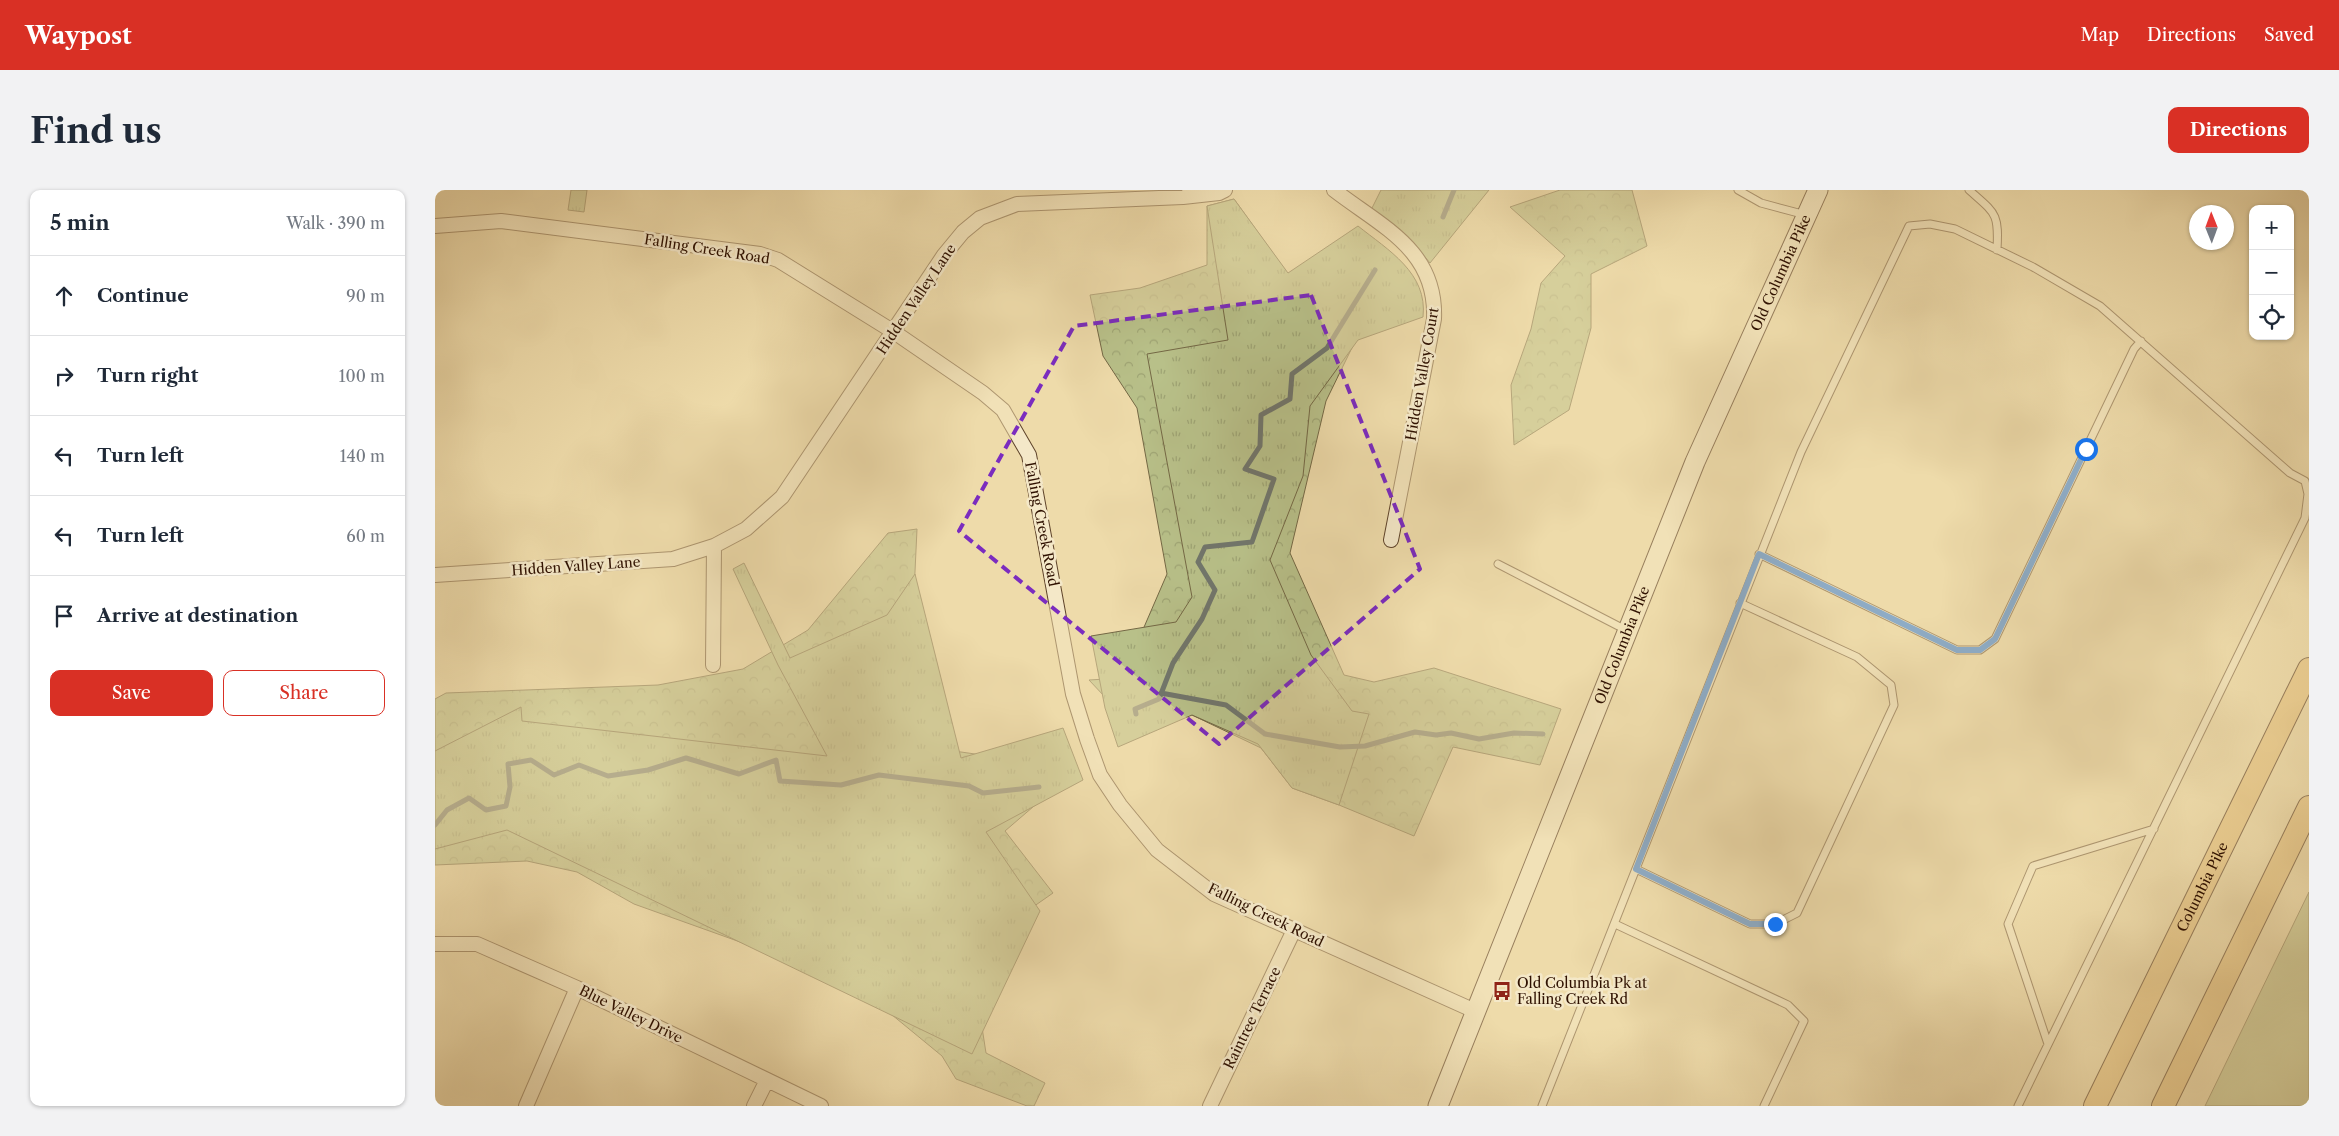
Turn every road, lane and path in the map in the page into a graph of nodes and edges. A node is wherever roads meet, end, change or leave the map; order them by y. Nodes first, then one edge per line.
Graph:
1 (1225, 190) edge
2 (1334, 190) edge
3 (1738, 190) edge
4 (1818, 190) edge
5 (1969, 190) edge
6 (1807, 215) junction
7 (435, 226) edge
8 (1997, 250) junction
9 (895, 332) junction
10 (2141, 341) junction
11 (2307, 480) edge
12 (1391, 540) dead end
13 (714, 546) junction
14 (1759, 554) junction
15 (1498, 564) dead end
16 (435, 575) edge
17 (1740, 603) junction
18 (1627, 630) junction
19 (713, 665) dead end
20 (2309, 669) edge
21 (2309, 807) edge
22 (2154, 829) junction
23 (1636, 869) junction
24 (1615, 924) junction
25 (1295, 930) junction
26 (435, 944) edge
27 (577, 988) junction
28 (1475, 1011) junction
29 (2048, 1044) junction
30 (767, 1080) junction
31 (526, 1106) edge
32 (754, 1106) edge
33 (821, 1106) edge
34 (1210, 1106) edge
35 (1438, 1106) edge
36 (1542, 1106) edge
37 (1764, 1106) edge
38 (2018, 1106) edge
39 (2095, 1106) edge
40 (2163, 1106) edge

1 - 9 street, Hidden Valley Lane
2 - 12 street, Hidden Valley Court
3 - 6 lane
4 - 6 main road, Old Columbia Pike
5 - 8 lane
6 - 18 main road, Old Columbia Pike
7 - 9 street, Falling Creek Road
8 - 10 lane
8 - 14 lane
9 - 13 street, Hidden Valley Lane
9 - 25 street, Falling Creek Road
10 - 11 lane
10 - 14 lane
11 - 22 lane
13 - 16 street, Hidden Valley Lane
13 - 19 street
14 - 17 lane
15 - 18 lane
17 - 23 lane
17 - 23 lane
18 - 28 main road, Old Columbia Pike
20 - 39 highway, Columbia Pike
21 - 40 highway
22 - 29 lane
22 - 29 lane
23 - 24 lane
24 - 36 lane
24 - 37 lane
25 - 28 street, Falling Creek Road
25 - 34 street, Raintree Terrace
26 - 27 street, Blue Valley Drive
27 - 30 street, Blue Valley Drive
27 - 31 street
28 - 35 main road, Old Columbia Pike
29 - 38 lane
30 - 32 street
30 - 33 street, Blue Valley Drive

